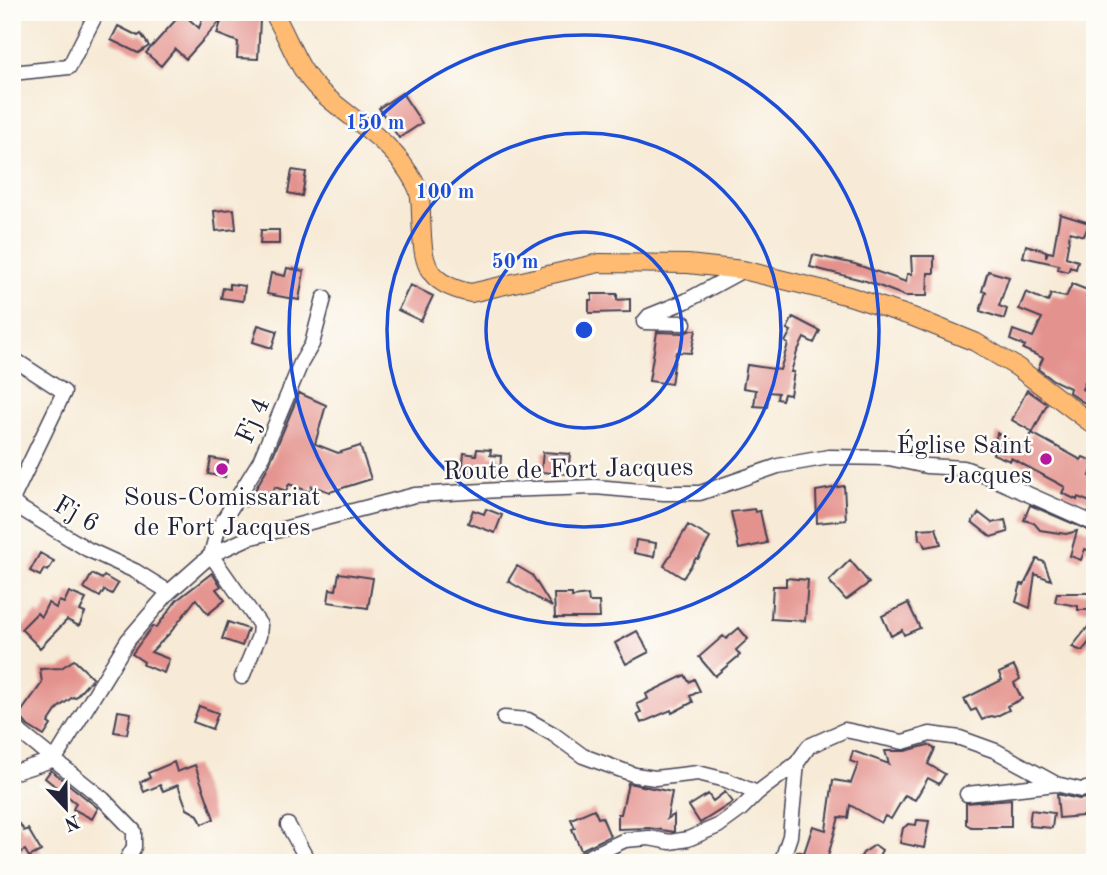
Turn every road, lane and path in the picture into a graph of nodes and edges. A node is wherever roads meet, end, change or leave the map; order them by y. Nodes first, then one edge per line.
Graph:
1 (97, 12) edge
2 (273, 12) edge
3 (12, 73) edge
4 (743, 270) junction
5 (324, 298) dead end
6 (684, 323) dead end
7 (12, 358) edge
8 (1095, 426) edge
9 (13, 497) edge
10 (1095, 524) edge
11 (212, 555) junction
12 (169, 592) junction
13 (242, 677) dead end
14 (504, 718) dead end
15 (12, 722) edge
16 (55, 759) junction
17 (797, 763) junction
18 (12, 773) edge
19 (1055, 784) junction
20 (1095, 787) edge
21 (757, 793) junction
22 (967, 794) dead end
23 (288, 825) dead end
24 (125, 863) edge
25 (309, 863) edge
26 (576, 863) edge
27 (781, 863) edge

1 - 3 street
2 - 4 main road
4 - 6 street
4 - 8 main road
5 - 11 street, Fj 4
7 - 9 street, Fj 6
9 - 12 street, Fj 6
10 - 11 street, Route de Fort Jacques
11 - 12 street, Route de Fort Jacques
11 - 13 street
12 - 16 street, Route de Fort Jacques
14 - 21 street
15 - 16 street
16 - 18 street
16 - 24 street
17 - 19 street
17 - 21 street
17 - 27 street
19 - 20 street
19 - 22 street
21 - 26 street
23 - 25 street

